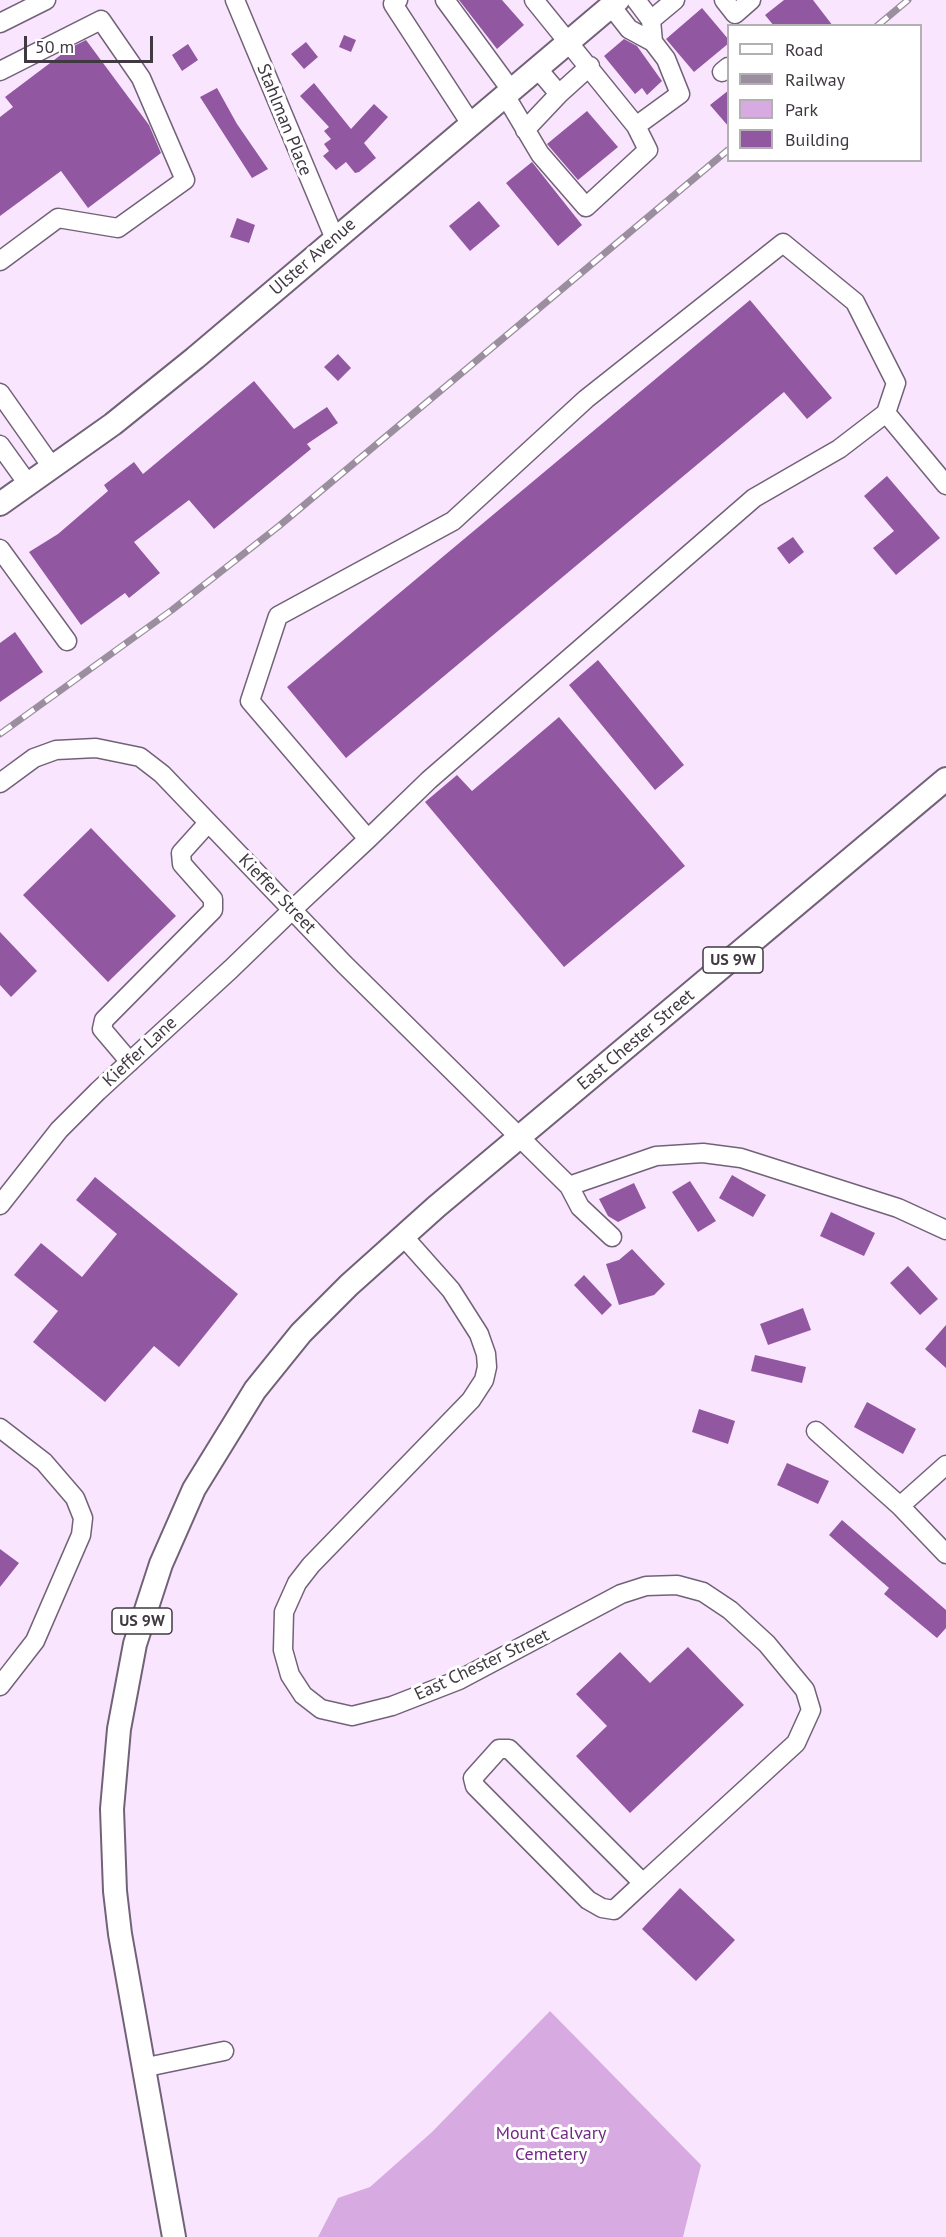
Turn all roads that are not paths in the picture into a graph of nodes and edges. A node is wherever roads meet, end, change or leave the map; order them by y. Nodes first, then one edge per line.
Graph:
1 (46, 0) edge
2 (235, 0) edge
3 (445, 0) edge
4 (534, 0) edge
5 (636, 0) edge
6 (675, 0) edge
7 (751, 0) edge
8 (393, 1) edge
9 (614, 3) edge
10 (734, 13) edge
11 (651, 20) junction
12 (0, 23) edge
13 (570, 41) junction
14 (653, 42) junction
15 (590, 66) junction
16 (537, 68) junction
17 (0, 71) edge
18 (508, 92) junction
19 (559, 94) junction
20 (471, 123) junction
21 (636, 126) junction
22 (525, 130) junction
23 (335, 239) junction
24 (0, 261) edge
25 (0, 393) edge
26 (886, 413) junction
27 (0, 445) edge
28 (52, 467) junction
29 (28, 484) junction
30 (946, 485) edge
31 (0, 504) edge
32 (0, 549) edge
33 (67, 641) dead end
34 (946, 779) edge
35 (0, 783) edge
36 (208, 823) junction
37 (368, 839) junction
38 (292, 910) junction
39 (130, 1062) junction
40 (519, 1139) junction
41 (569, 1186) junction
42 (0, 1205) edge
43 (946, 1230) edge
44 (403, 1236) junction
45 (612, 1237) dead end
46 (0, 1428) edge
47 (816, 1431) dead end
48 (946, 1465) edge
49 (900, 1506) junction
50 (946, 1554) edge
51 (0, 1686) edge
52 (643, 1883) junction
53 (224, 2051) dead end
54 (142, 2068) junction
55 (174, 2237) edge

1 - 12 street
2 - 23 street, Stahlman Place
3 - 18 street
4 - 13 street
5 - 11 street
6 - 11 street
7 - 10 street
8 - 20 street
9 - 13 main road, Ulster Avenue
9 - 14 street
11 - 14 street
13 - 15 street
13 - 16 main road, Ulster Avenue
14 - 21 street
15 - 19 street
15 - 21 street
16 - 18 main road, Ulster Avenue
16 - 19 street
17 - 24 street
18 - 20 main road, Ulster Avenue
18 - 22 street
19 - 22 street
20 - 23 main road, Ulster Avenue
21 - 22 street
23 - 28 main road, Ulster Avenue
25 - 28 street
26 - 30 street
26 - 37 street, Kieffer Lane
26 - 37 street
27 - 29 street
28 - 29 main road, Ulster Avenue
29 - 31 main road, Ulster Avenue
32 - 33 street
34 - 40 main road, East Chester Street / US 9W
35 - 36 street, Kieffer Street
36 - 38 street, Kieffer Street
36 - 39 street
37 - 38 street, Kieffer Lane
38 - 39 street, Kieffer Lane
38 - 40 street, Kieffer Street
39 - 42 street, Kieffer Lane
40 - 41 street, Kieffer Street
40 - 44 main road, US 9W
41 - 43 street
41 - 45 street, Kieffer Street
44 - 52 street, East Chester Street
44 - 54 main road, US 9W
46 - 51 street
47 - 49 street
48 - 49 street
49 - 50 street
52 - 52 street
53 - 54 street
54 - 55 main road, US 9W

